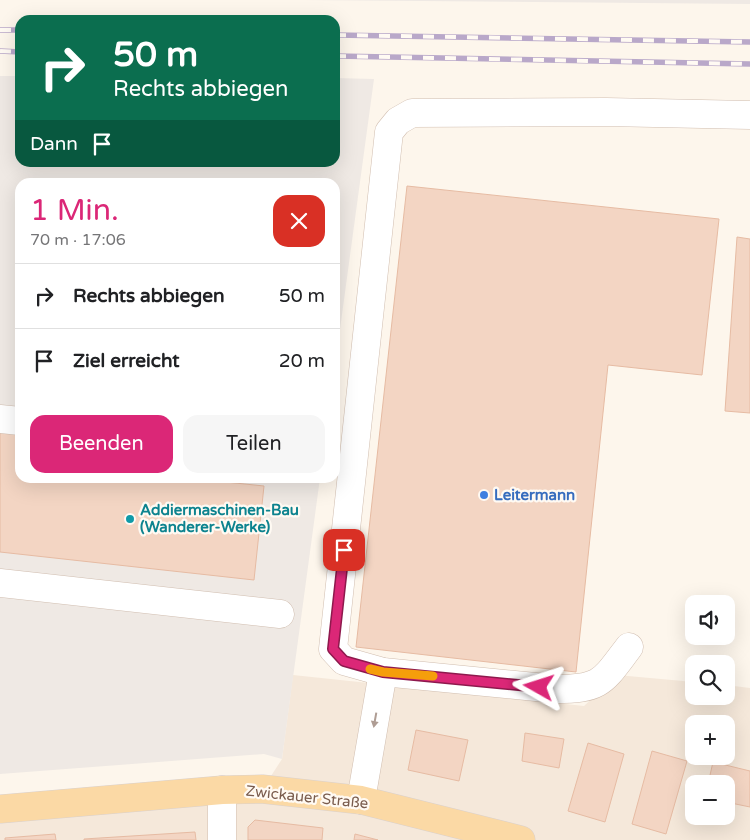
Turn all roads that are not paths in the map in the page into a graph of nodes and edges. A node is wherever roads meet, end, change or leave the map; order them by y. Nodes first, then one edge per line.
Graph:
1 (750, 115) edge
2 (0, 419) edge
3 (15, 420) edge
4 (0, 583) edge
5 (280, 614) dead end
6 (629, 647) dead end
7 (383, 672) junction
8 (222, 790) junction
9 (361, 800) junction
10 (0, 809) edge
11 (222, 840) edge
12 (520, 840) edge

1 - 7 street
2 - 3 street
4 - 5 street
6 - 7 street
7 -> 9 street
8 - 9 main road, Zwickauer Straße
8 - 10 main road, Zwickauer Straße
8 - 11 street
9 - 12 main road, Zwickauer Straße

